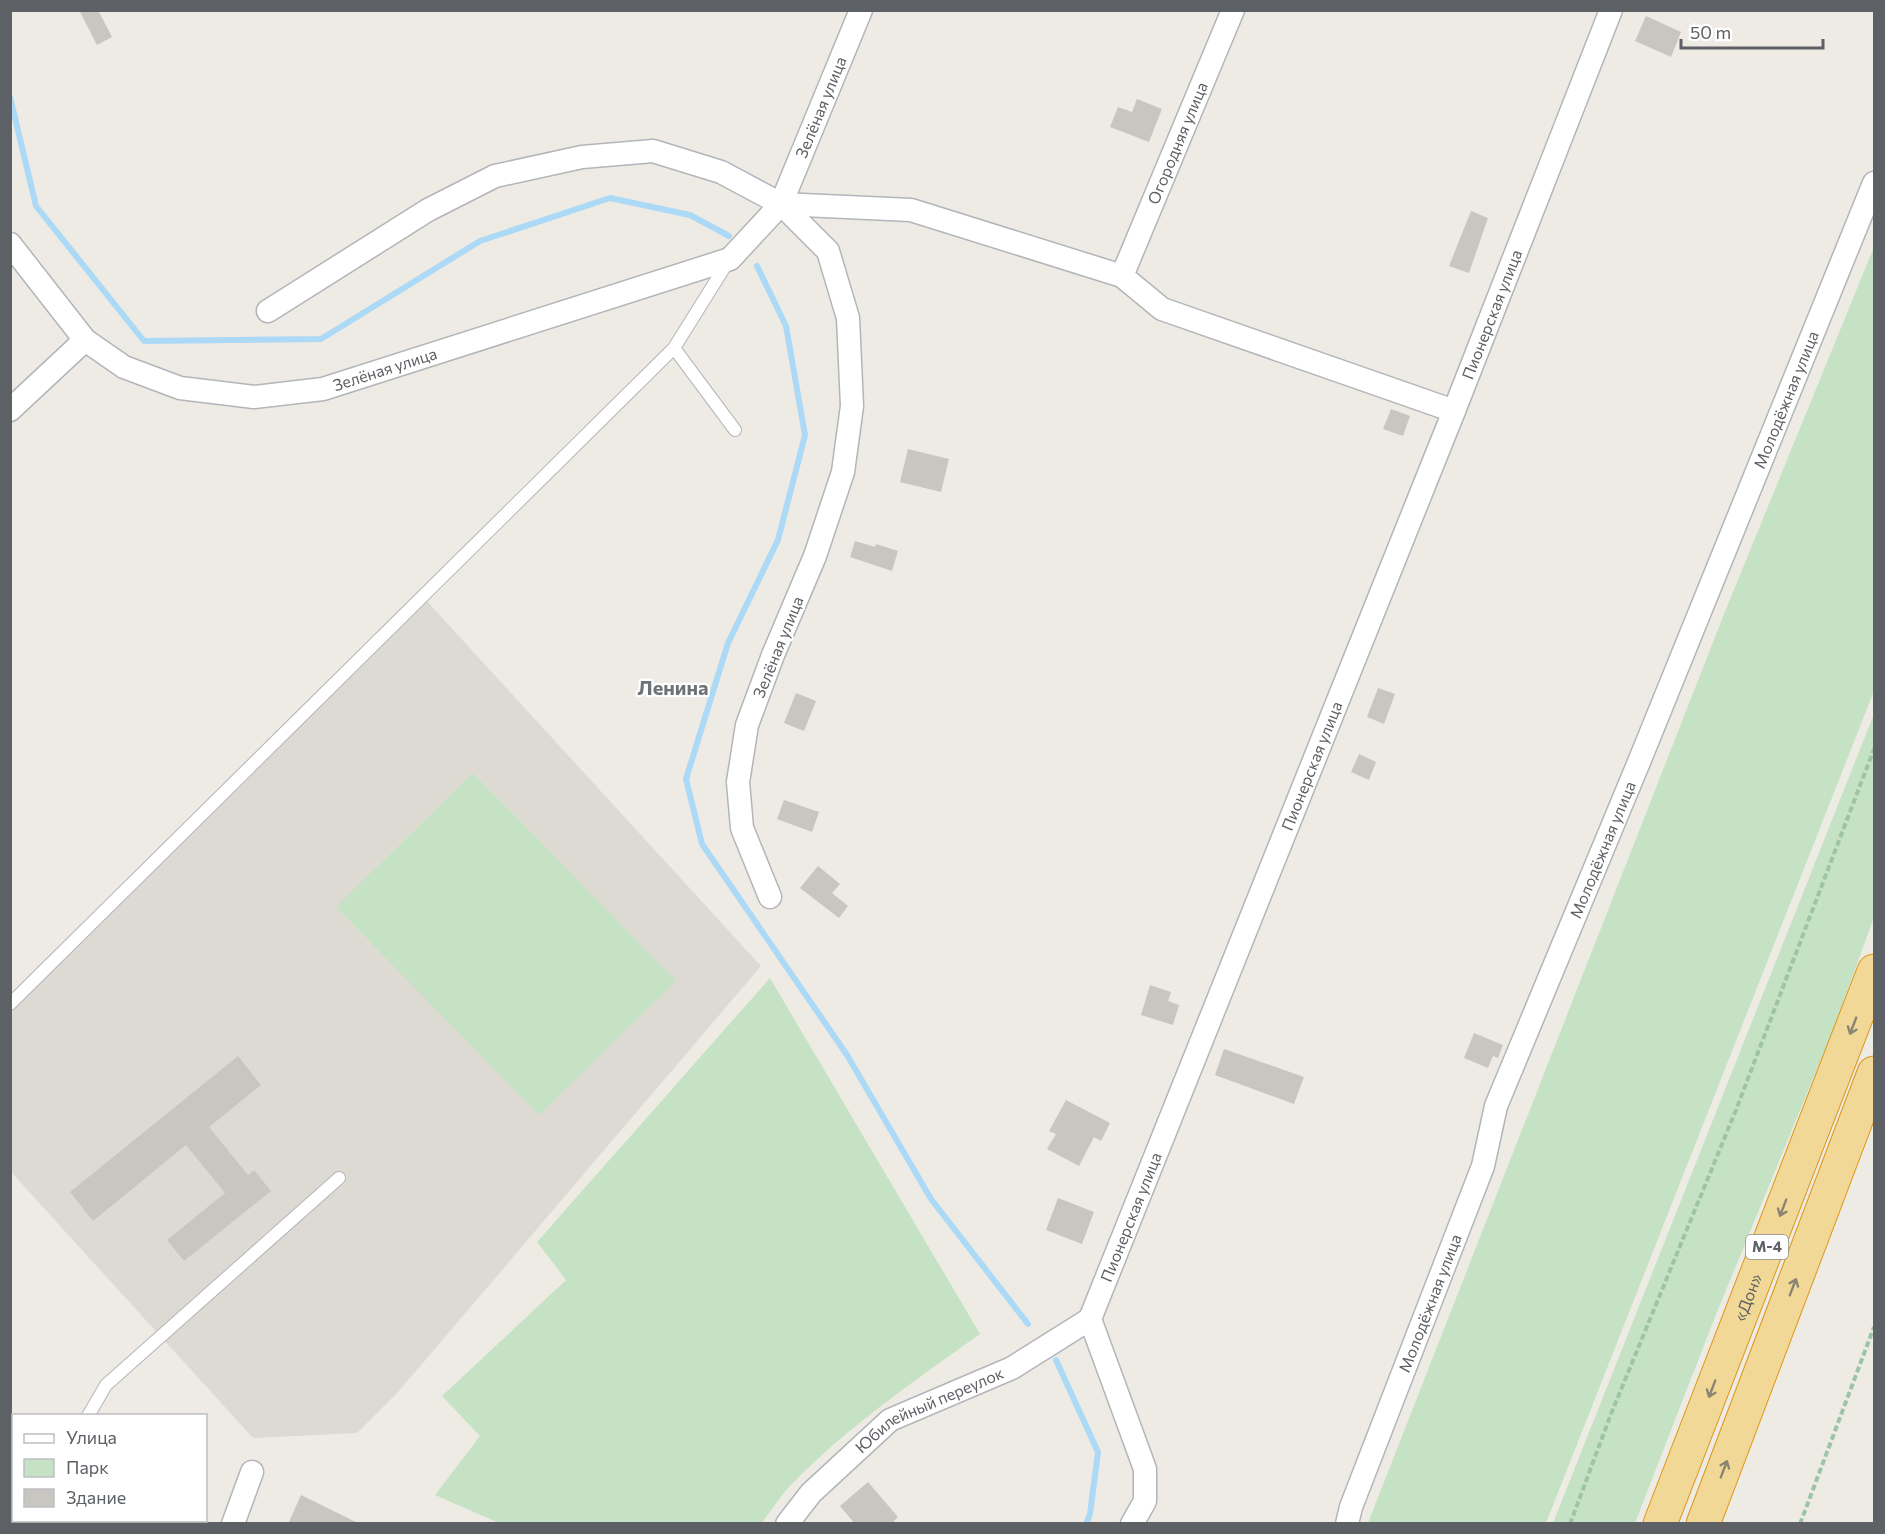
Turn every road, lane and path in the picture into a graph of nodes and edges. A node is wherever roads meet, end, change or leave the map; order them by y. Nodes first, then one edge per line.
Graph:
1 (861, 10) edge
2 (1233, 10) edge
3 (1611, 10) edge
4 (1875, 183) edge
5 (781, 204) junction
6 (10, 244) edge
7 (730, 259) junction
8 (1122, 276) junction
9 (268, 311) dead end
10 (85, 340) junction
11 (674, 348) junction
12 (10, 410) edge
13 (1454, 411) junction
14 (735, 430) dead end
15 (1875, 749) edge
16 (770, 897) dead end
17 (1875, 971) edge
18 (10, 1004) edge
19 (1875, 1074) edge
20 (339, 1178) dead end
21 (1090, 1319) junction
22 (1875, 1327) edge
23 (89, 1414) edge
24 (252, 1472) dead end
25 (1704, 1522) edge
26 (233, 1524) edge
27 (787, 1524) edge
28 (1132, 1524) edge
29 (1347, 1524) edge
30 (1570, 1524) edge
31 (1660, 1524) edge
32 (1800, 1524) edge

1 - 5 street, Зелёная улица
2 - 8 street, Огородняя улица
3 - 13 street, Пионерская улица
4 - 29 street, Молодёжная улица
5 - 7 street, Зелёная улица
5 - 8 street
5 - 9 street, Зелёная улица
5 - 16 street, Зелёная улица
6 - 10 street, Зелёная улица
7 - 10 street, Зелёная улица
7 - 11 lane
8 - 13 street
10 - 12 street
11 - 14 lane
11 - 18 lane
13 - 21 street, Пионерская улица
15 - 30 path
17 -> 31 highway, «Дон» / М-4
25 -> 19 highway, М-4
20 - 23 lane
21 - 27 street, Юбилейный переулок
21 - 28 street
22 - 32 path
24 - 26 street

